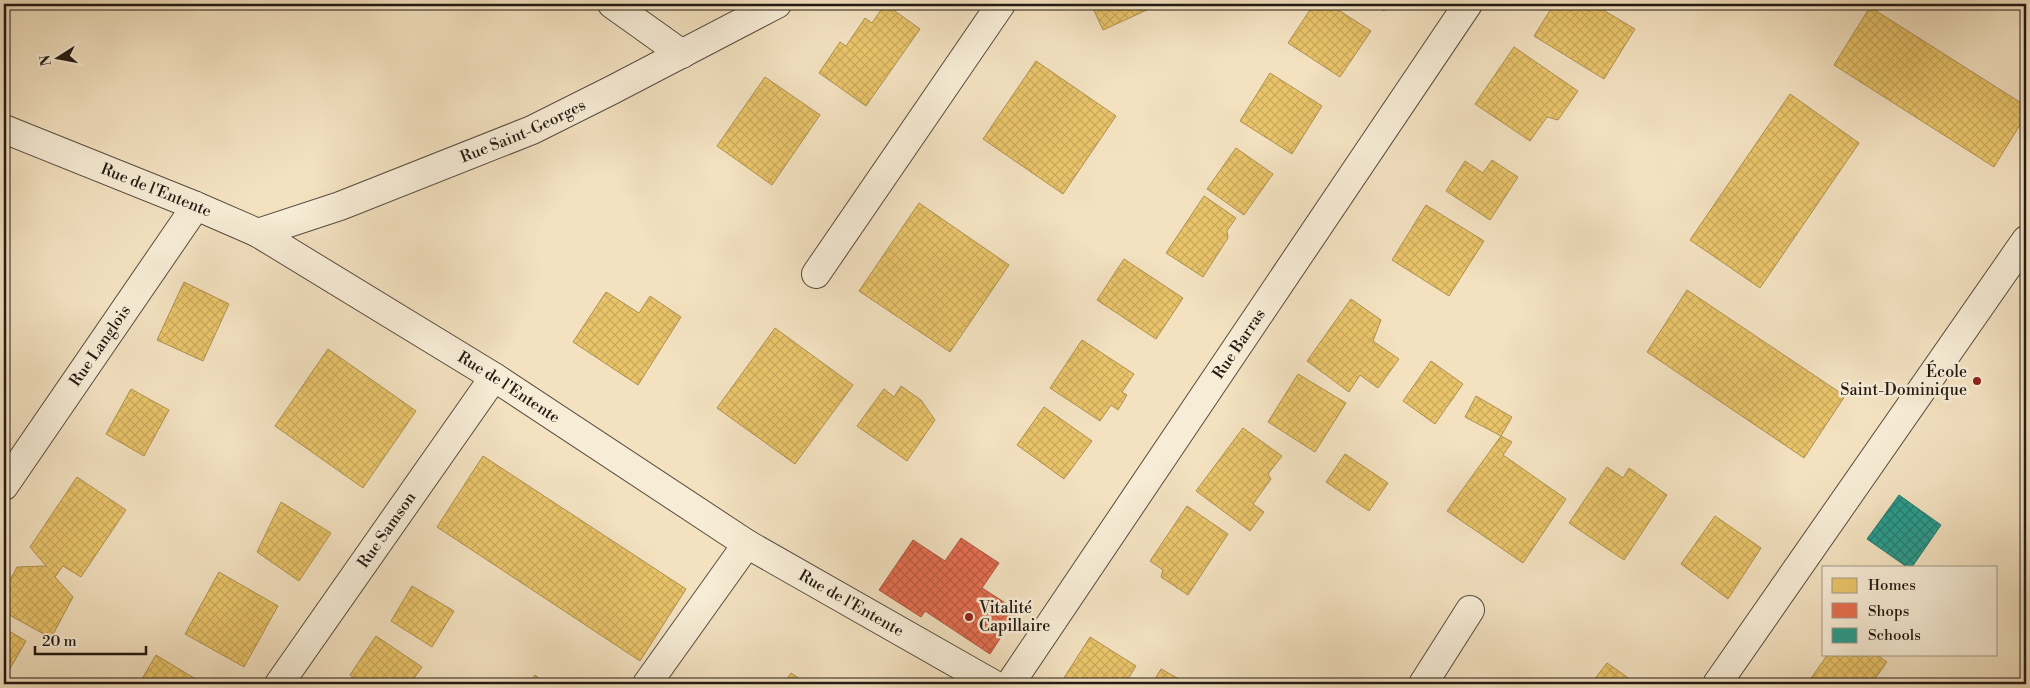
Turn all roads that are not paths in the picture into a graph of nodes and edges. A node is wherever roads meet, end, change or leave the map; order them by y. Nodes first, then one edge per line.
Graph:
1 (612, 4) edge
2 (777, 4) edge
3 (1002, 4) edge
4 (1468, 4) edge
5 (682, 54) junction
6 (4, 128) edge
7 (196, 206) junction
8 (258, 233) junction
9 (2026, 240) edge
10 (816, 274) dead end
11 (494, 377) junction
12 (4, 486) edge
13 (747, 544) junction
14 (1470, 610) dead end
15 (279, 684) edge
16 (647, 684) edge
17 (993, 684) edge
18 (1010, 684) edge
19 (1423, 684) edge
20 (1717, 684) edge

1 - 5 street
2 - 5 street, Rue Saint-Georges
3 - 10 street
4 - 18 street, Rue Barras
5 - 8 street, Rue Saint-Georges
6 - 7 street, Rue de l'Entente
7 - 8 street, Rue de l'Entente
7 - 12 street, Rue Langlois
8 - 11 street, Rue de l'Entente
9 - 20 street
11 - 13 street, Rue de l'Entente
11 - 15 street, Rue Samson
13 - 16 street
13 - 17 street, Rue de l'Entente
14 - 19 street

